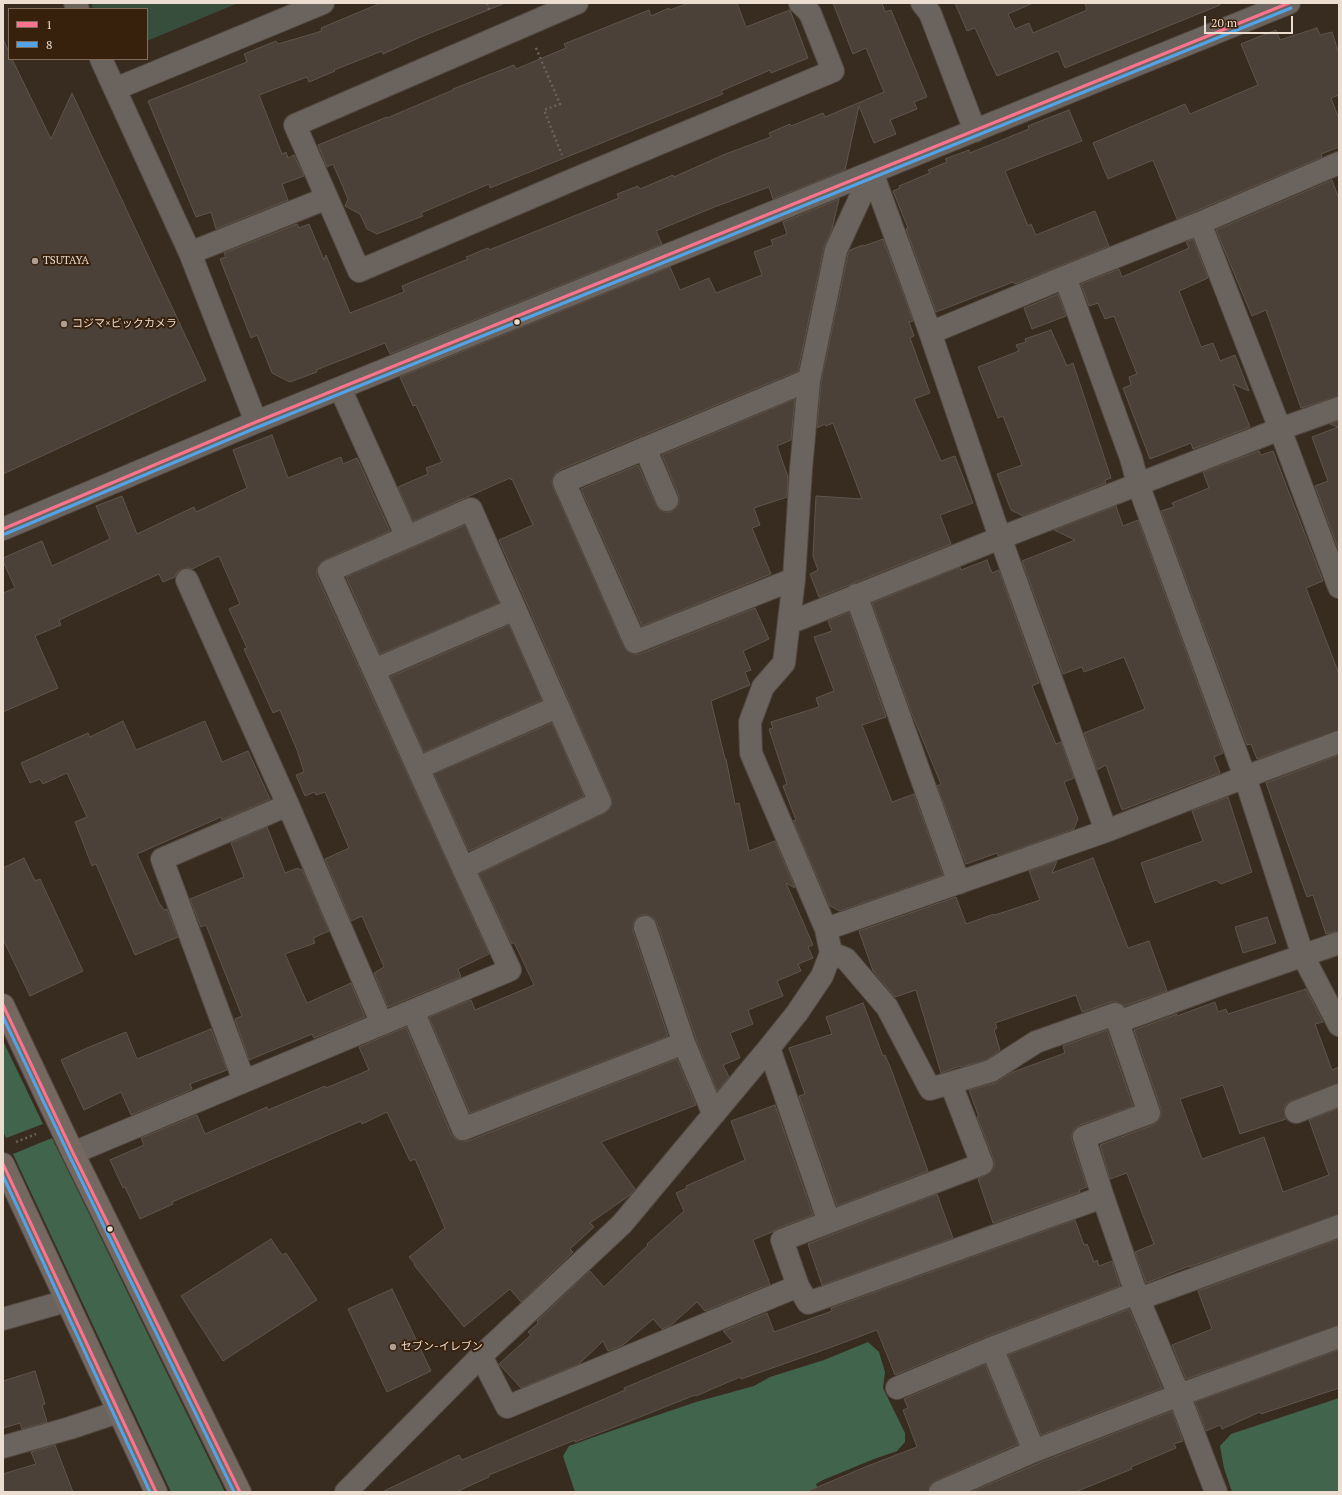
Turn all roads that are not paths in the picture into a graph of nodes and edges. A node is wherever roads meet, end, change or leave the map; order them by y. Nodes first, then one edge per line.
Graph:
1 (323, 3) edge
2 (577, 3) edge
3 (800, 3) edge
4 (922, 3) edge
5 (1289, 3) edge
6 (101, 60) edge
7 (115, 89) junction
8 (975, 131) junction
9 (1339, 163) edge
10 (872, 172) junction
11 (327, 198) junction
12 (1200, 223) junction
13 (190, 253) junction
14 (1065, 277) junction
15 (930, 332) junction
16 (809, 380) junction
17 (340, 388) junction
18 (1339, 408) edge
19 (256, 422) junction
20 (1280, 429) junction
21 (646, 448) junction
22 (1138, 484) junction
23 (667, 500) dead end
24 (3, 528) edge
25 (407, 537) junction
26 (1000, 538) junction
27 (794, 579) junction
28 (187, 580) dead end
29 (1339, 587) edge
30 (856, 595) junction
31 (515, 609) junction
32 (789, 623) junction
33 (374, 670) junction
34 (558, 706) junction
35 (1339, 742) edge
36 (418, 768) junction
37 (1245, 776) junction
38 (288, 805) junction
39 (1106, 831) junction
40 (463, 868) junction
41 (959, 883) junction
42 (645, 927) dead end
43 (826, 930) junction
44 (1339, 943) edge
45 (831, 953) junction
46 (1303, 956) junction
47 (3, 1005) edge
48 (413, 1010) junction
49 (1118, 1022) junction
50 (382, 1024) junction
51 (1339, 1026) edge
52 (684, 1043) junction
53 (769, 1048) junction
54 (244, 1082) junction
55 (951, 1084) junction
56 (1339, 1096) edge
57 (1296, 1112) dead end
58 (713, 1113) junction
59 (73, 1153) junction
60 (3, 1164) edge
61 (10, 1196) edge
62 (1103, 1197) junction
63 (829, 1222) junction
64 (1339, 1226) edge
65 (798, 1286) junction
66 (1138, 1296) junction
67 (66, 1301) junction
68 (3, 1319) edge
69 (1339, 1337) edge
70 (992, 1348) junction
71 (481, 1356) junction
72 (897, 1388) dead end
73 (1179, 1395) junction
74 (118, 1412) junction
75 (3, 1447) edge
76 (1034, 1451) junction
77 (156, 1492) edge
78 (240, 1492) edge
79 (346, 1492) edge
80 (940, 1492) edge
81 (1216, 1492) edge

1 - 7 street
2 - 11 street
3 - 11 street
4 - 8 street
5 - 8 street
6 - 7 street
7 - 13 street
8 - 10 street
9 - 12 street
10 - 15 street
10 - 16 street
10 - 17 street
11 - 13 street
12 - 14 street
12 - 20 street
13 - 19 street
14 - 15 street
14 - 22 street
15 - 26 street
16 - 21 street
16 - 27 street
17 - 19 street
17 - 25 street
18 - 20 street
19 - 24 street
20 - 22 street
20 - 29 street
21 - 23 street
21 - 27 street
22 - 26 street
22 - 37 street
25 - 31 street
25 - 33 street
26 - 30 street
26 - 39 street
27 - 32 street
28 - 38 street
30 - 32 street
30 - 41 street
31 - 33 street
31 - 34 street
32 - 43 street
33 - 36 street
34 - 36 street
34 - 40 street
35 - 37 street
36 - 40 street
37 - 39 street
37 - 46 street
38 - 50 street
38 - 54 street
39 - 41 street
40 - 48 street
41 - 43 street
42 - 52 street
43 - 45 street
44 - 46 street
45 - 53 street
45 - 55 street
46 - 49 street
46 - 51 street
47 - 59 highway
48 - 50 street
48 - 52 street
49 - 55 street
49 - 62 street
50 - 54 street
52 - 58 street
53 - 58 street
53 - 63 street
54 - 59 street
55 - 63 street
56 - 57 street
58 - 71 street
59 - 78 highway
60 - 61 highway
61 - 67 highway
62 - 65 street
62 - 66 street
63 - 65 street
64 - 66 street
65 - 71 street
66 - 70 street
66 - 73 street
67 - 68 street
67 - 74 highway
69 - 73 street
70 - 72 street
70 - 76 street
71 - 79 street
73 - 76 street
73 - 81 street
74 - 75 street
74 - 77 highway
76 - 80 street

